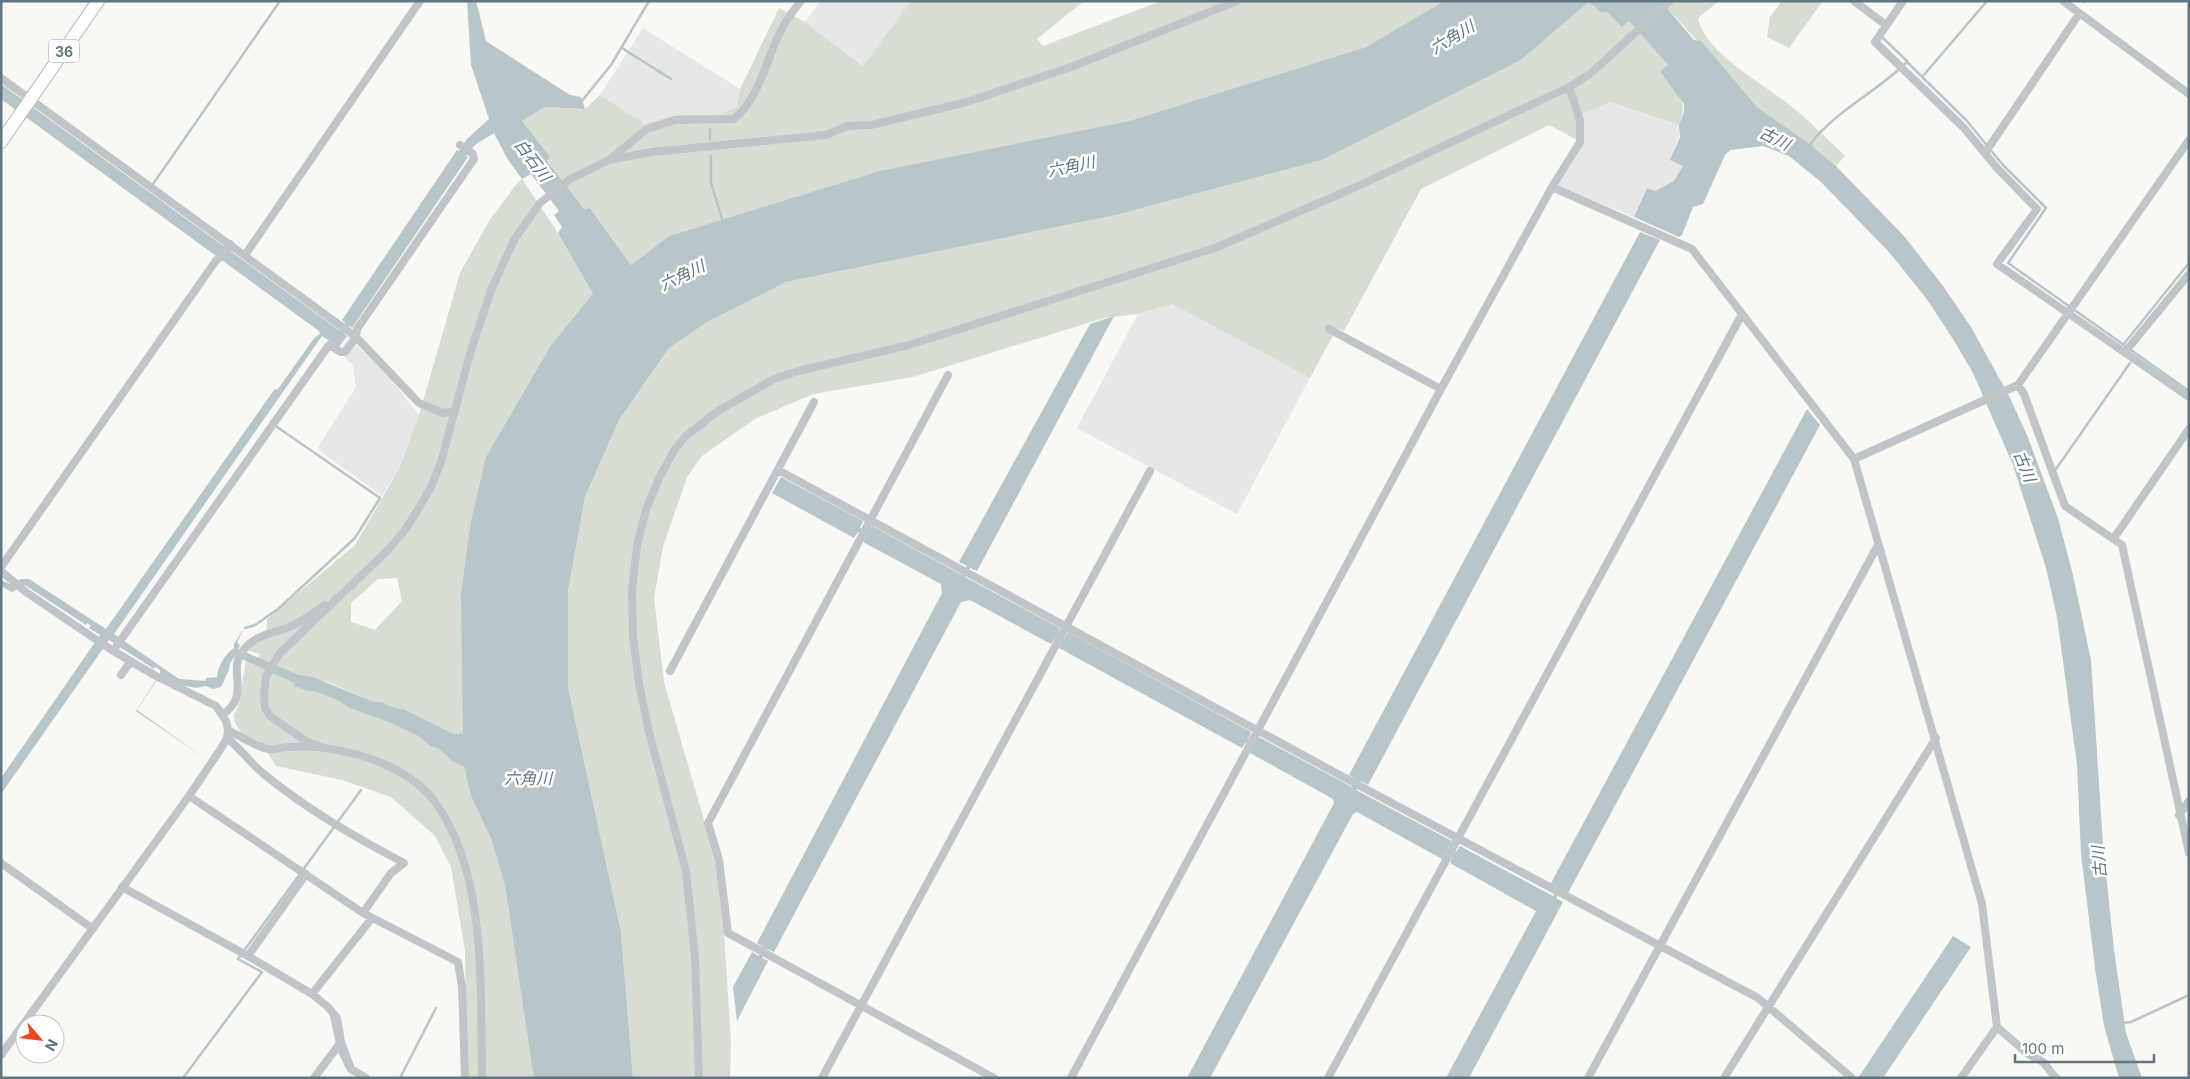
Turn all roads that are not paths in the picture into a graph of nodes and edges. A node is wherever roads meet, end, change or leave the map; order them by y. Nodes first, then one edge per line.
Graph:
1 (98, 1) edge
2 (420, 1) edge
3 (801, 1) edge
4 (1237, 1) edge
5 (1854, 1) edge
6 (1903, 1) edge
7 (2063, 1) edge
8 (1669, 2) edge
9 (2079, 14) junction
10 (1886, 25) junction
11 (1, 78) edge
12 (1569, 86) junction
13 (2189, 94) edge
14 (31, 100) junction
15 (2189, 140) edge
16 (1, 142) edge
17 (460, 145) dead end
18 (1984, 153) junction
19 (609, 160) junction
20 (1552, 187) junction
21 (229, 245) junction
22 (246, 256) junction
23 (2189, 274) edge
24 (2067, 313) junction
25 (1741, 316) junction
26 (1329, 330) dead end
27 (356, 337) junction
28 (2125, 352) junction
29 (948, 375) dead end
30 (2018, 385) junction
31 (1441, 389) junction
32 (2189, 397) edge
33 (814, 402) dead end
34 (455, 411) junction
35 (2189, 429) edge
36 (1854, 459) junction
37 (778, 470) junction
38 (1150, 471) dead end
39 (870, 518) junction
40 (2114, 538) junction
41 (1878, 545) junction
42 (1, 567) edge
43 (1, 571) edge
44 (338, 597) junction
45 (1067, 625) junction
46 (112, 650) junction
47 (131, 661) junction
48 (670, 671) dead end
49 (121, 675) dead end
50 (222, 715) junction
51 (1257, 729) junction
52 (227, 734) junction
53 (1936, 738) junction
54 (325, 748) junction
55 (189, 796) junction
56 (2189, 801) edge
57 (2179, 815) junction
58 (1458, 839) junction
59 (2189, 853) edge
60 (1, 863) edge
61 (304, 872) junction
62 (122, 887) junction
63 (363, 914) junction
64 (372, 918) junction
65 (92, 929) junction
66 (1660, 946) junction
67 (244, 954) junction
68 (312, 994) junction
69 (861, 1005) junction
70 (1769, 1006) junction
71 (1997, 1027) junction
72 (338, 1045) junction
73 (1, 1055) edge
74 (314, 1078) edge
75 (366, 1078) edge
76 (464, 1078) edge
77 (482, 1078) edge
78 (699, 1078) edge
79 (822, 1078) edge
80 (994, 1078) edge
81 (1071, 1078) edge
82 (1328, 1078) edge
83 (1588, 1078) edge
84 (1724, 1078) edge
85 (1852, 1078) edge
86 (1961, 1078) edge
87 (2056, 1078) edge

1 - 14 main road, 36
2 - 22 street
3 - 19 street
4 - 19 street
5 - 10 street
6 - 10 street
7 - 9 street
8 - 12 street
9 - 13 street
9 - 18 street
10 - 18 street
11 - 14 street
12 - 20 street
12 - 78 street
14 - 16 main road, 36
14 - 21 street
15 - 24 street
17 - 27 street
18 - 24 street
19 - 34 street
20 - 25 street
20 - 31 street
21 - 22 street
21 - 42 street
22 - 27 street
23 - 28 street
24 - 28 street
24 - 30 street
25 - 36 street
25 - 58 street
26 - 31 street
27 - 34 street
27 - 46 street
28 - 32 street
29 - 39 street
30 - 36 street
30 - 40 street
31 - 51 street
33 - 37 street
34 - 44 street
35 - 40 street
36 - 41 street
37 - 39 street
37 - 48 street
38 - 45 street
39 - 45 street
39 - 69 street
40 - 57 street
41 - 53 street
41 - 66 street
43 - 46 street
44 - 50 street
44 - 54 street
45 - 51 street
45 - 69 street
46 - 47 street
47 - 49 street
47 - 50 street
50 - 52 street
51 - 58 street
51 - 81 street
52 - 54 street
52 - 55 street
52 - 63 street
53 - 70 street
53 - 71 street
54 - 77 street
55 - 61 street
55 - 62 street
56 - 57 street
57 - 59 street
58 - 66 street
58 - 82 street
60 - 65 street
61 - 63 street
61 - 67 street
62 - 65 street
62 - 67 street
63 - 64 street
64 - 68 street
64 - 76 street
65 - 73 street
66 - 70 street
66 - 83 street
67 - 68 street
68 - 72 street
69 - 79 street
69 - 80 street
70 - 84 street
70 - 85 street
71 - 86 street
71 - 87 street
72 - 74 street
72 - 75 street

